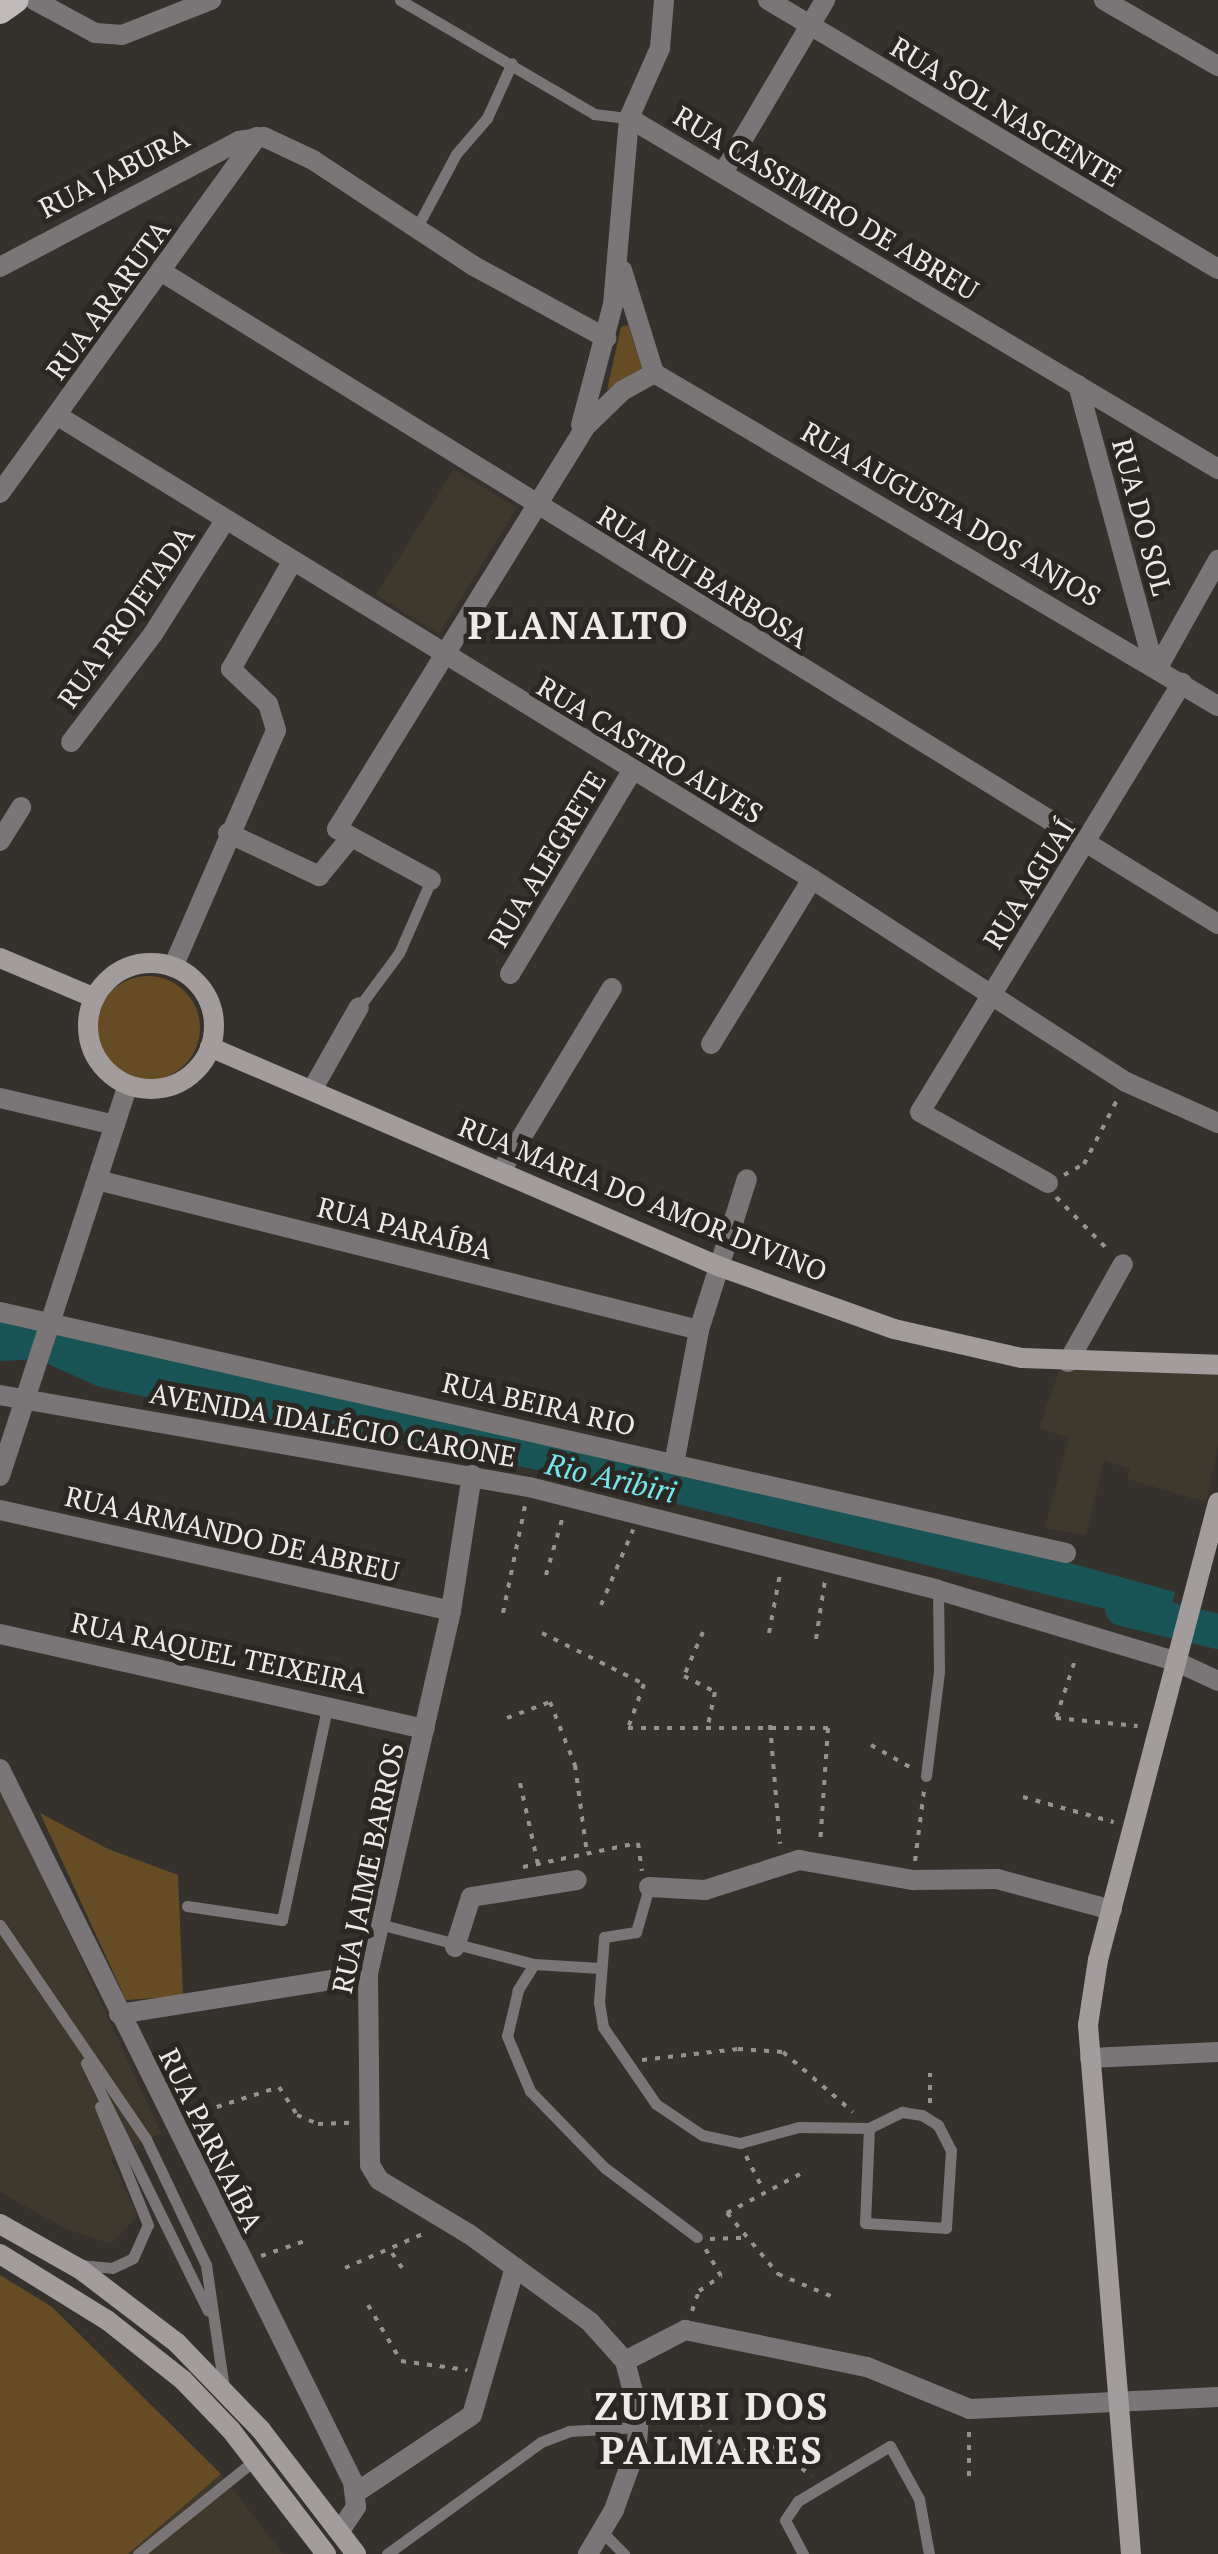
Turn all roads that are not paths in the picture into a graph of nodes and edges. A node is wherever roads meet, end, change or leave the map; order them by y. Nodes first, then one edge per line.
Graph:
1 (15, 0) edge
2 (34, 0) edge
3 (211, 0) edge
4 (400, 0) edge
5 (664, 0) edge
6 (768, 0) edge
7 (825, 0) edge
8 (1109, 1) edge
9 (0, 11) edge
10 (808, 27) junction
11 (512, 64) junction
12 (1218, 66) edge
13 (628, 118) junction
14 (257, 137) junction
15 (724, 171) junction
16 (416, 229) junction
17 (617, 242) junction
18 (0, 267) edge
19 (1218, 269) edge
20 (162, 272) junction
21 (611, 315) junction
22 (636, 321) junction
23 (606, 338) junction
24 (654, 373) junction
25 (1078, 385) junction
26 (600, 397) junction
27 (58, 416) junction
28 (1218, 469) edge
29 (0, 493) edge
30 (538, 507) junction
31 (224, 522) junction
32 (1218, 560) edge
33 (291, 564) junction
34 (446, 658) junction
35 (1156, 665) junction
36 (1182, 683) junction
37 (1218, 706) edge
38 (72, 742) dead end
39 (631, 773) junction
40 (21, 807) dead end
41 (228, 833) junction
42 (351, 837) junction
43 (0, 841) edge
44 (1085, 846) junction
45 (430, 880) joint
46 (812, 880) junction
47 (1218, 924) edge
48 (0, 958) edge
49 (173, 967) junction
50 (510, 974) dead end
51 (612, 988) dead end
52 (994, 994) junction
53 (94, 998) junction
54 (359, 1008) joint
55 (711, 1044) dead end
56 (210, 1047) junction
57 (128, 1085) junction
58 (312, 1090) junction
59 (0, 1098) edge
60 (1218, 1123) edge
61 (115, 1125) junction
62 (500, 1171) junction
63 (747, 1179) dead end
64 (98, 1180) junction
65 (1048, 1183) road end
66 (1123, 1264) road end
67 (718, 1266) junction
68 (0, 1312) edge
69 (49, 1325) junction
70 (699, 1330) junction
71 (1068, 1362) junction
72 (1218, 1364) edge
73 (0, 1395) edge
74 (24, 1400) junction
75 (673, 1467) junction
76 (472, 1475) junction
77 (0, 1476) edge
78 (1218, 1502) edge
79 (0, 1510) edge
80 (1066, 1553) dead end
81 (1209, 1564) edge
82 (938, 1590) junction
83 (452, 1612) junction
84 (0, 1634) edge
85 (1176, 1661) junction
86 (1218, 1681) edge
87 (328, 1704) junction
88 (425, 1729) junction
89 (0, 1769) edge
90 (926, 1776) road end
91 (578, 1880) dead end
92 (649, 1887) joint
93 (187, 1906) dead end
94 (1112, 1910) junction
95 (379, 1924) junction
96 (0, 1925) edge
97 (455, 1947) junction
98 (534, 1964) junction
99 (600, 1968) junction
100 (368, 1974) junction
101 (119, 2014) junction
102 (68, 2028) junction
103 (1218, 2052) edge
104 (1090, 2058) junction
105 (869, 2128) junction
106 (0, 2224) edge
107 (697, 2238) road end
108 (0, 2254) edge
109 (73, 2264) junction
110 (515, 2267) junction
111 (212, 2320) junction
112 (625, 2361) junction
113 (224, 2388) junction
114 (1121, 2397) junction
115 (1218, 2397) edge
116 (640, 2428) junction
117 (254, 2460) junction
118 (357, 2492) junction
119 (340, 2532) junction
120 (603, 2532) junction
121 (138, 2554) edge
122 (326, 2554) edge
123 (356, 2554) edge
124 (387, 2554) edge
125 (588, 2554) edge
126 (624, 2554) edge
127 (803, 2554) edge
128 (928, 2554) edge
129 (1131, 2554) edge

1 - 9 main road
2 - 3 street
4 - 11 lane, RUA CASSIMIRO DE ABREU
5 - 13 street
6 - 10 street, RUA SOL NASCENTE
7 - 10 street
8 - 12 street
10 - 15 street
10 - 19 street, RUA SOL NASCENTE
11 - 13 lane, RUA CASSIMIRO DE ABREU
11 - 16 lane
13 - 15 street, RUA CASSIMIRO DE ABREU
13 - 17 street
14 - 16 street
14 - 18 street, RUA JABURA
14 - 20 street, RUA ARARUTA
15 - 25 street, RUA CASSIMIRO DE ABREU
16 - 23 street
17 - 21 street
17 - 22 street
20 - 27 street, RUA ARARUTA
20 - 30 street, RUA RUI BARBOSA
21 - 22 street
21 - 23 street
22 - 24 street
23 - 26 street
24 - 26 street
24 - 35 street, RUA AUGUSTA DOS ANJOS
25 - 28 street, RUA CASSIMIRO DE ABREU
25 - 35 street, RUA DO SOL
26 - 30 street
27 - 29 street, RUA ARARUTA
27 - 31 street, RUA CASTRO ALVES
30 - 34 street
30 - 44 street, RUA RUI BARBOSA
31 - 33 street, RUA CASTRO ALVES
31 - 38 street, RUA PROJETADA
32 - 35 street
33 - 34 street, RUA CASTRO ALVES
33 - 41 street
34 - 39 street, RUA CASTRO ALVES
34 - 42 street
35 - 36 street, RUA AUGUSTA DOS ANJOS
36 - 37 street, RUA AUGUSTA DOS ANJOS
36 - 44 street, RUA AGUAÍ
39 - 46 street, RUA CASTRO ALVES
39 - 50 street, RUA ALEGRETE
40 - 43 street
41 - 42 street
41 - 49 street
42 - 45 street
44 - 47 street, RUA RUI BARBOSA
44 - 52 street, RUA AGUAÍ
45 - 54 lane
46 - 52 street, RUA CASTRO ALVES
46 - 55 street
48 - 53 street
49 - 53 street
49 - 56 street
51 - 62 street
52 - 60 street, RUA CASTRO ALVES
52 - 65 street, RUA AGUAÍ
53 - 57 street
54 - 58 street
56 - 57 street
56 - 58 street, RUA MARIA DO AMOR DIVINO
57 - 61 street
58 - 62 street, RUA MARIA DO AMOR DIVINO
59 - 61 street
61 - 64 street
62 - 67 street, RUA MARIA DO AMOR DIVINO
63 - 67 street
64 - 69 street
64 - 70 street, RUA PARAÍBA
66 - 71 street
67 - 70 street
67 - 71 street, RUA MARIA DO AMOR DIVINO
68 - 69 street, RUA BEIRA RIO
69 - 74 street
69 - 75 street, RUA BEIRA RIO
70 - 75 street
71 - 72 street, RUA MARIA DO AMOR DIVINO
73 - 74 street, AVENIDA IDALÉCIO CARONE
74 - 76 street, AVENIDA IDALÉCIO CARONE
74 - 77 street
75 - 80 street, RUA BEIRA RIO
76 - 82 street, AVENIDA IDALÉCIO CARONE
76 - 83 street, RUA JAIME BARROS
78 - 81 street
79 - 83 street, RUA ARMANDO DE ABREU
81 - 85 street
82 - 85 street, AVENIDA IDALÉCIO CARONE
82 - 90 lane
83 - 88 street, RUA JAIME BARROS
84 - 87 street, RUA RAQUEL TEIXEIRA
85 - 86 street, AVENIDA IDALÉCIO CARONE
85 - 94 street
87 - 88 street, RUA RAQUEL TEIXEIRA
87 - 93 lane
88 - 95 street, RUA JAIME BARROS
89 - 101 street, RUA PARNAÍBA
91 - 97 street
92 - 94 street
92 - 99 lane
94 - 104 street
95 - 97 lane
95 - 100 street, RUA JAIME BARROS
96 - 102 lane
97 - 98 lane
98 - 99 lane
98 - 107 lane
99 - 105 lane
100 - 101 street
100 - 110 street, RUA JAIME BARROS
101 - 118 street, RUA PARNAÍBA
102 - 109 lane
102 - 111 lane
102 - 111 lane
103 - 104 street
104 - 114 street
105 - 105 lane
106 - 109 street
108 - 117 street
109 - 113 street
110 - 112 street, RUA JAIME BARROS
110 - 118 street
111 - 113 lane
112 - 114 street
112 - 116 street, RUA JAIME BARROS
113 - 119 street
114 - 115 street
114 - 129 street
116 - 120 street, RUA JAIME BARROS
116 - 124 lane
117 - 121 lane
117 - 122 street
118 - 119 street
119 - 123 street
120 - 125 street, RUA JAIME BARROS
120 - 126 lane
127 - 128 lane

